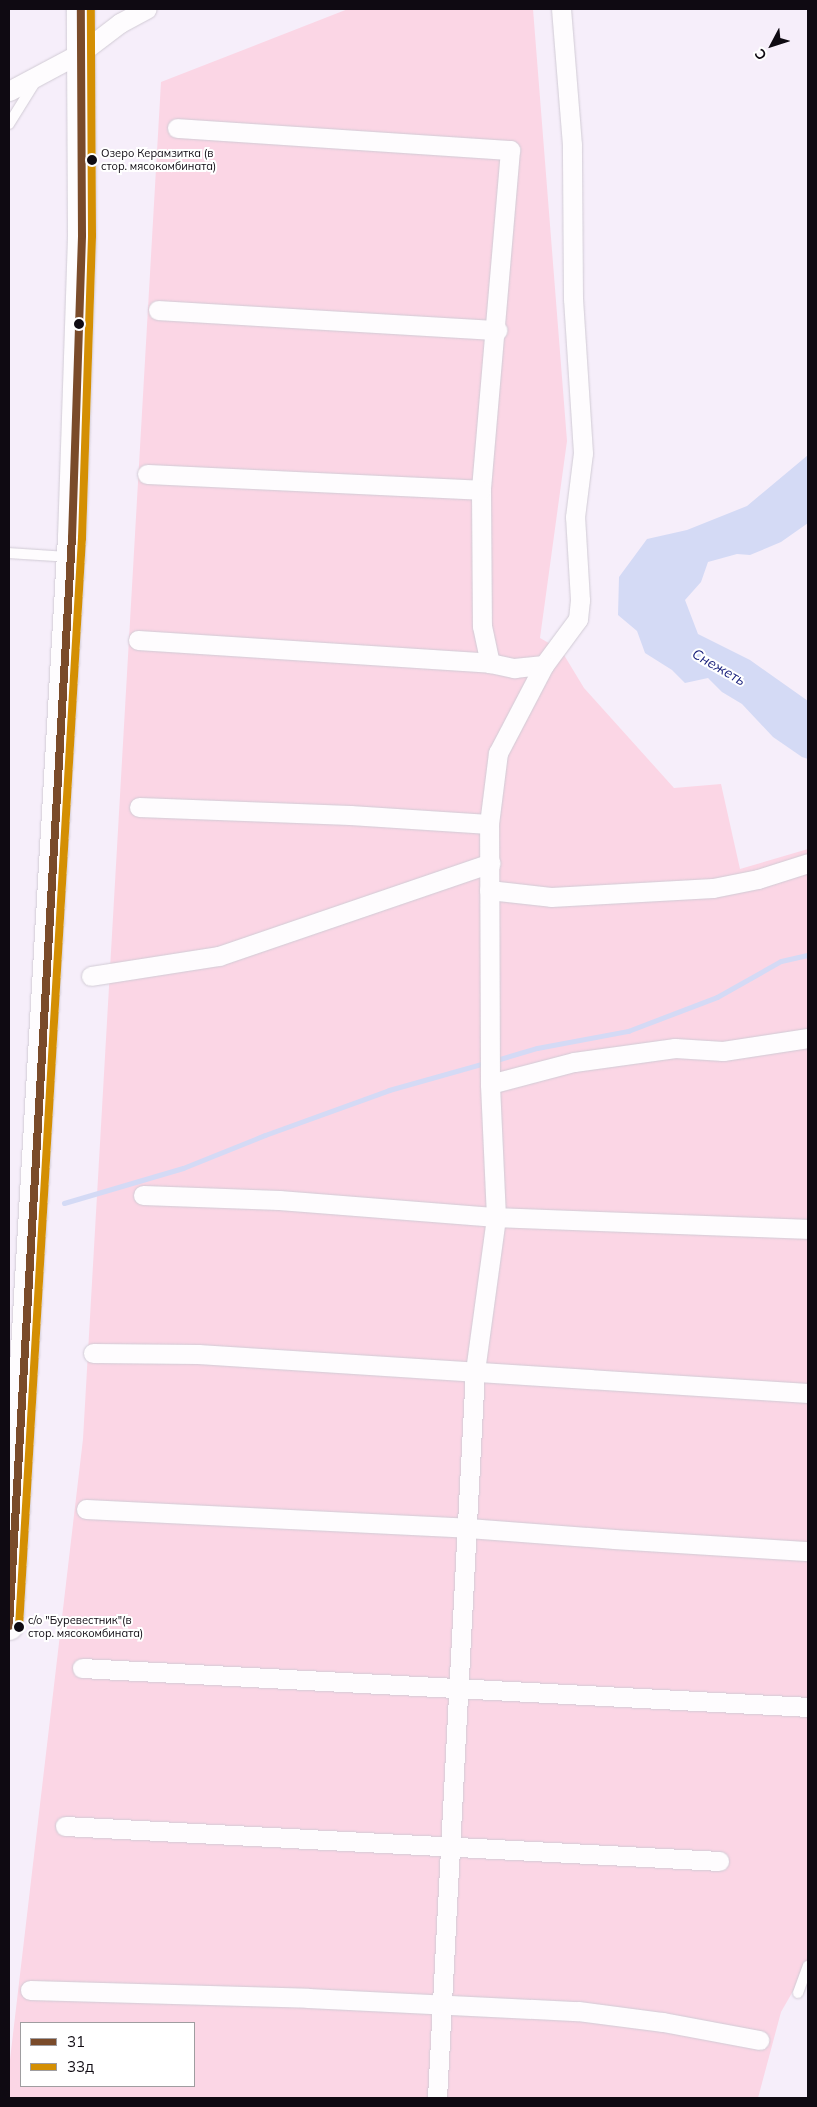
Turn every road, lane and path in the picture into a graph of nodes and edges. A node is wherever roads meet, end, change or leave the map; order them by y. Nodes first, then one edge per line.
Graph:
1 (81, 9) edge
2 (146, 9) edge
3 (561, 9) edge
4 (121, 16) edge
5 (82, 52) junction
6 (40, 74) junction
7 (9, 91) edge
8 (9, 124) edge
9 (177, 128) dead end
10 (158, 310) dead end
11 (496, 330) junction
12 (147, 474) dead end
13 (481, 490) junction
14 (9, 553) edge
15 (72, 557) junction
16 (138, 640) dead end
17 (490, 663) junction
18 (544, 665) junction
19 (139, 807) dead end
20 (489, 824) junction
21 (490, 863) junction
22 (808, 863) edge
23 (490, 890) junction
24 (91, 976) dead end
25 (808, 1038) edge
26 (490, 1084) junction
27 (143, 1195) dead end
28 (496, 1217) junction
29 (808, 1229) edge
30 (94, 1352) dead end
31 (475, 1371) junction
32 (808, 1393) edge
33 (86, 1509) dead end
34 (12, 1525) edge
35 (468, 1528) junction
36 (808, 1550) edge
37 (9, 1626) edge
38 (82, 1668) dead end
39 (459, 1689) junction
40 (808, 1707) edge
41 (65, 1826) dead end
42 (450, 1847) junction
43 (719, 1861) dead end
44 (808, 1966) edge
45 (30, 1990) dead end
46 (798, 1994) dead end
47 (442, 2004) junction
48 (759, 2040) dead end
49 (437, 2098) edge

1 - 5 main road
2 - 4 street
3 - 18 street
4 - 5 street
5 - 6 street
5 - 15 main road
6 - 7 street
6 - 8 lane
9 - 11 street
10 - 11 street
11 - 13 street
12 - 13 street
13 - 17 street
14 - 15 lane
15 - 34 main road
16 - 17 street
17 - 18 street
18 - 20 street
19 - 20 street
20 - 21 street
21 - 23 street
21 - 24 street
22 - 23 street
23 - 26 street
25 - 26 street
26 - 28 street
27 - 28 street
28 - 29 street
28 - 31 street
30 - 31 street
31 - 32 street
31 - 35 street
33 - 35 street
34 - 37 main road
35 - 36 street
35 - 39 street
38 - 39 street
39 - 40 street
39 - 42 street
41 - 42 street
42 - 43 street
42 - 47 street
44 - 46 lane
45 - 47 street
47 - 48 street
47 - 49 street

